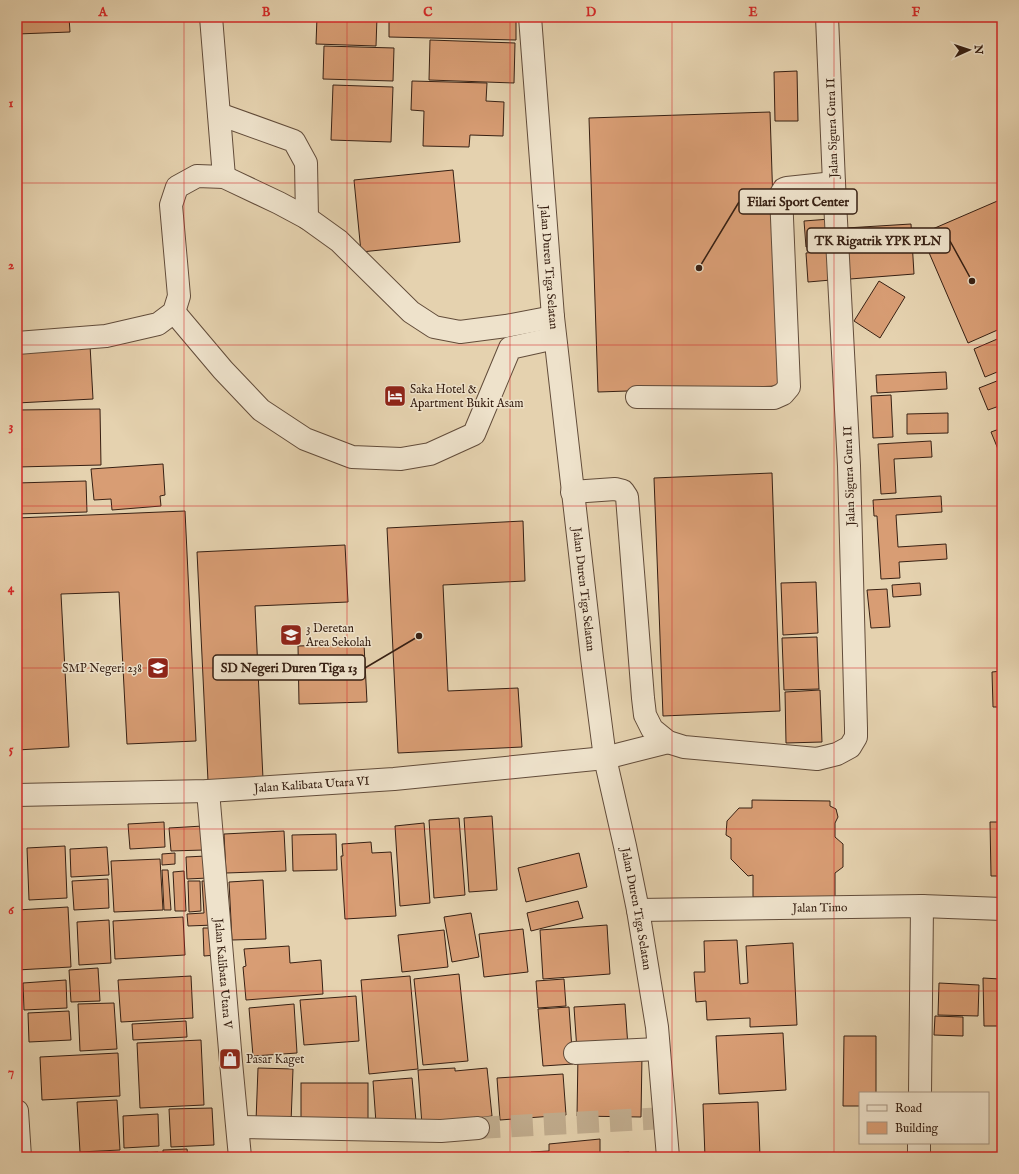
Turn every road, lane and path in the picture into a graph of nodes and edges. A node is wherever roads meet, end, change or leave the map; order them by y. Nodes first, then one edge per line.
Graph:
1 (211, 17) edge
2 (530, 17) edge
3 (827, 17) edge
4 (219, 114) junction
5 (224, 177) junction
6 (834, 184) junction
7 (307, 218) junction
8 (174, 312) junction
9 (553, 317) junction
10 (496, 327) junction
11 (556, 338) junction
12 (17, 343) edge
13 (501, 368) junction
14 (637, 397) dead end
15 (572, 492) junction
16 (668, 742) junction
17 (605, 758) junction
18 (208, 790) junction
19 (17, 795) edge
20 (922, 906) junction
21 (1002, 909) edge
22 (638, 910) junction
23 (658, 1049) junction
24 (575, 1053) dead end
25 (920, 1092) edge
26 (17, 1111) edge
27 (238, 1127) junction
28 (478, 1128) tunnel mouth
29 (920, 1144) edge
30 (20, 1157) edge
31 (240, 1157) edge
32 (668, 1157) edge
33 (919, 1157) edge

1 - 4 street
2 - 9 street, Jalan Duren Tiga Selatan
3 - 6 street, Jalan Sigura Gura II
4 - 5 street
4 - 7 street
5 - 7 street
5 - 8 street
6 - 14 street
6 - 16 street, Jalan Sigura Gura II
7 - 10 street
8 - 12 street
8 - 13 street
9 - 10 street
9 - 11 street, Jalan Duren Tiga Selatan
10 - 13 street
11 - 13 street
11 - 15 street, Jalan Duren Tiga Selatan
15 - 16 street, Jalan Sigura Gura II
15 - 17 street, Jalan Duren Tiga Selatan
16 - 17 street, Jalan Sigura Gura II
17 - 18 street, Jalan Kalibata Utara VI
17 - 22 street, Jalan Duren Tiga Selatan
18 - 19 street, Jalan Kalibata Utara VI
18 - 27 street, Jalan Kalibata Utara V
20 - 21 street, Jalan Timo
20 - 22 street, Jalan Timo
20 - 25 street
22 - 23 street, Jalan Duren Tiga Selatan
23 - 24 street
23 - 32 street, Jalan Duren Tiga Selatan
26 - 30 street
27 - 28 street
27 - 31 street, Jalan Kalibata Utara V
29 - 33 street

